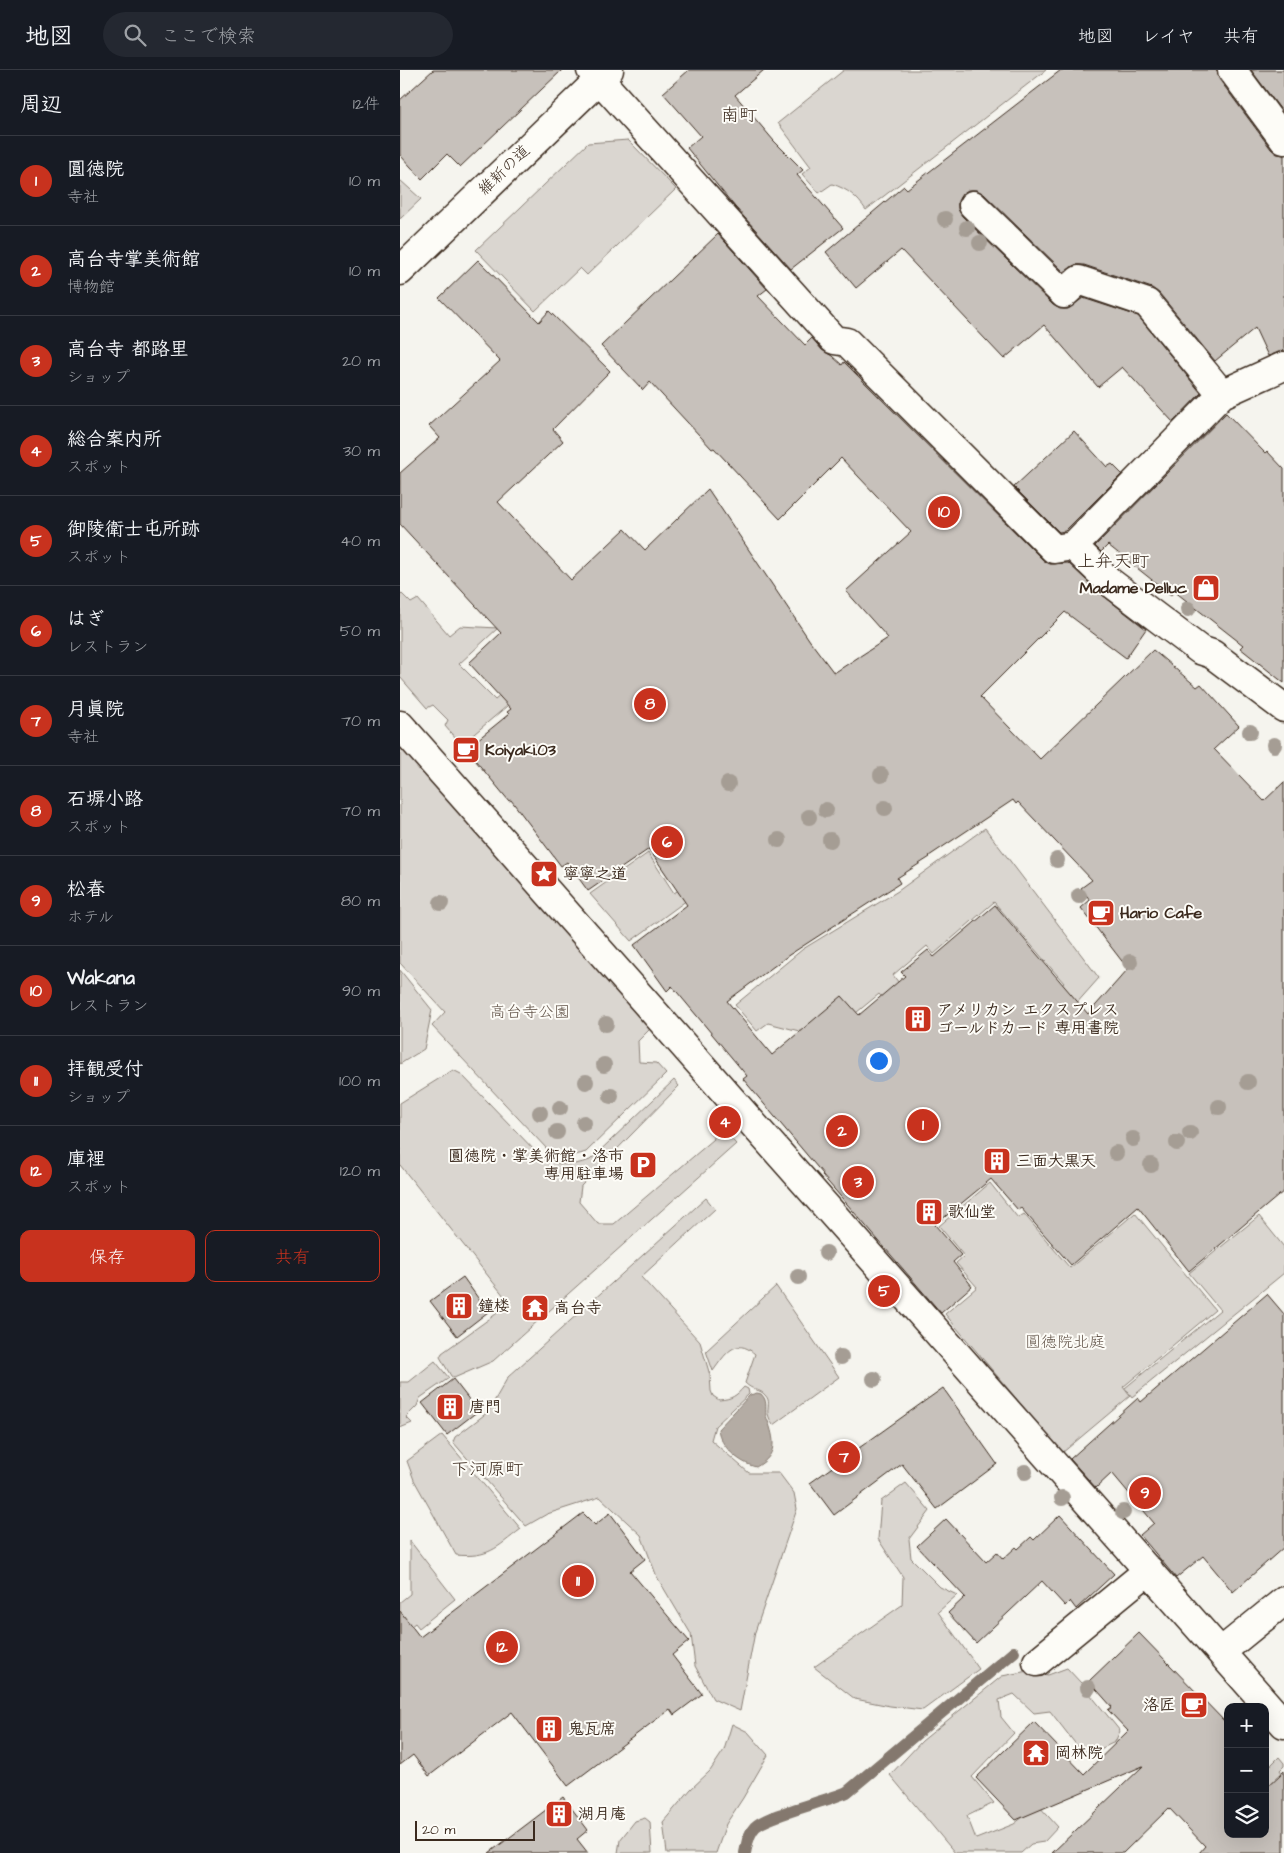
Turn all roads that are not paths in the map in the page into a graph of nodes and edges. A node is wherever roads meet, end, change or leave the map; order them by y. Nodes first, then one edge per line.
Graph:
1 (1232, 70) edge
2 (600, 73) edge
3 (1284, 140) edge
4 (973, 205) dead end
5 (400, 271) edge
6 (1284, 366) edge
7 (1222, 394) junction
8 (1072, 546) junction
9 (1284, 708) edge
10 (400, 725) edge
11 (1148, 1570) junction
12 (1284, 1601) edge
13 (1221, 1652) junction
14 (1037, 1662) dead end
15 (1284, 1724) edge

1 - 3 street
2 - 5 street, 維新の道
2 - 8 street
4 - 7 street
6 - 7 street
7 - 8 street
8 - 9 street
10 - 11 street
11 - 13 street
11 - 14 street
12 - 13 street
13 - 15 street

